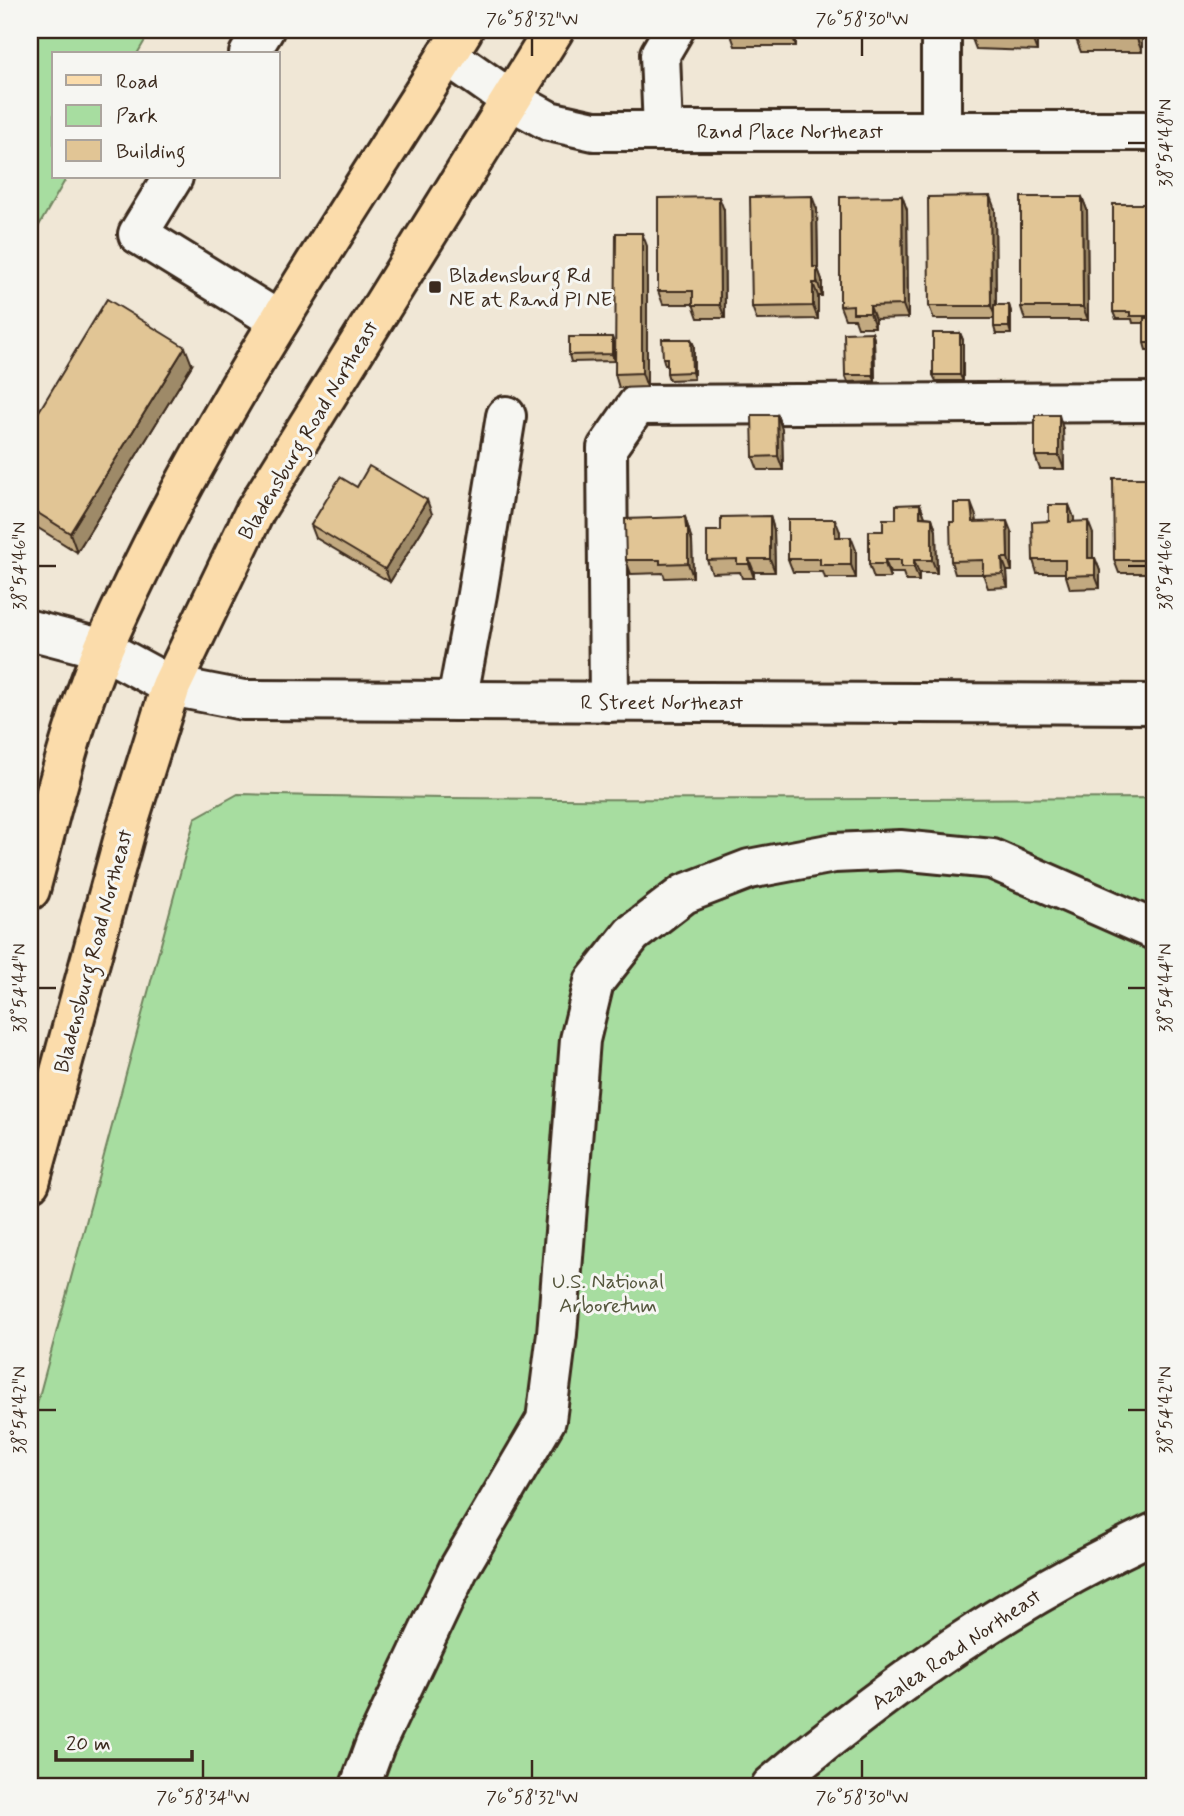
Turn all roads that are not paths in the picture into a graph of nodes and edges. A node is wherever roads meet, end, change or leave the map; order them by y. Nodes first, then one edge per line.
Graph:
1 (264, 30) edge
2 (554, 30) edge
3 (674, 30) edge
4 (941, 30) edge
5 (455, 43) edge
6 (250, 52) edge
7 (511, 100) junction
8 (663, 131) junction
9 (941, 131) junction
10 (1154, 131) edge
11 (172, 178) edge
12 (279, 321) junction
13 (1154, 402) edge
14 (506, 416) dead end
15 (30, 631) edge
16 (103, 649) junction
17 (171, 686) junction
18 (457, 701) junction
19 (609, 702) junction
20 (1154, 704) edge
21 (30, 890) edge
22 (1154, 930) edge
23 (30, 1182) edge
24 (1154, 1533) edge
25 (360, 1786) edge
26 (771, 1786) edge

1 - 6 street
2 - 7 main road, Bladensburg Road Northeast
3 - 8 street
4 - 9 street
5 - 7 street, Rand Place Northeast
5 - 12 main road
7 - 8 street, Rand Place Northeast
7 - 17 main road, Bladensburg Road Northeast
8 - 9 street, Rand Place Northeast
9 - 10 street, Rand Place Northeast
11 - 12 street
12 - 16 main road
13 - 19 street
14 - 18 street
15 - 16 street, R Street Northeast
16 - 17 street, R Street Northeast
16 - 21 main road
17 - 18 street, R Street Northeast
17 - 23 main road, Bladensburg Road Northeast
18 - 19 street, R Street Northeast
19 - 20 street, R Street Northeast
22 - 25 street
24 - 26 street, Azalea Road Northeast

